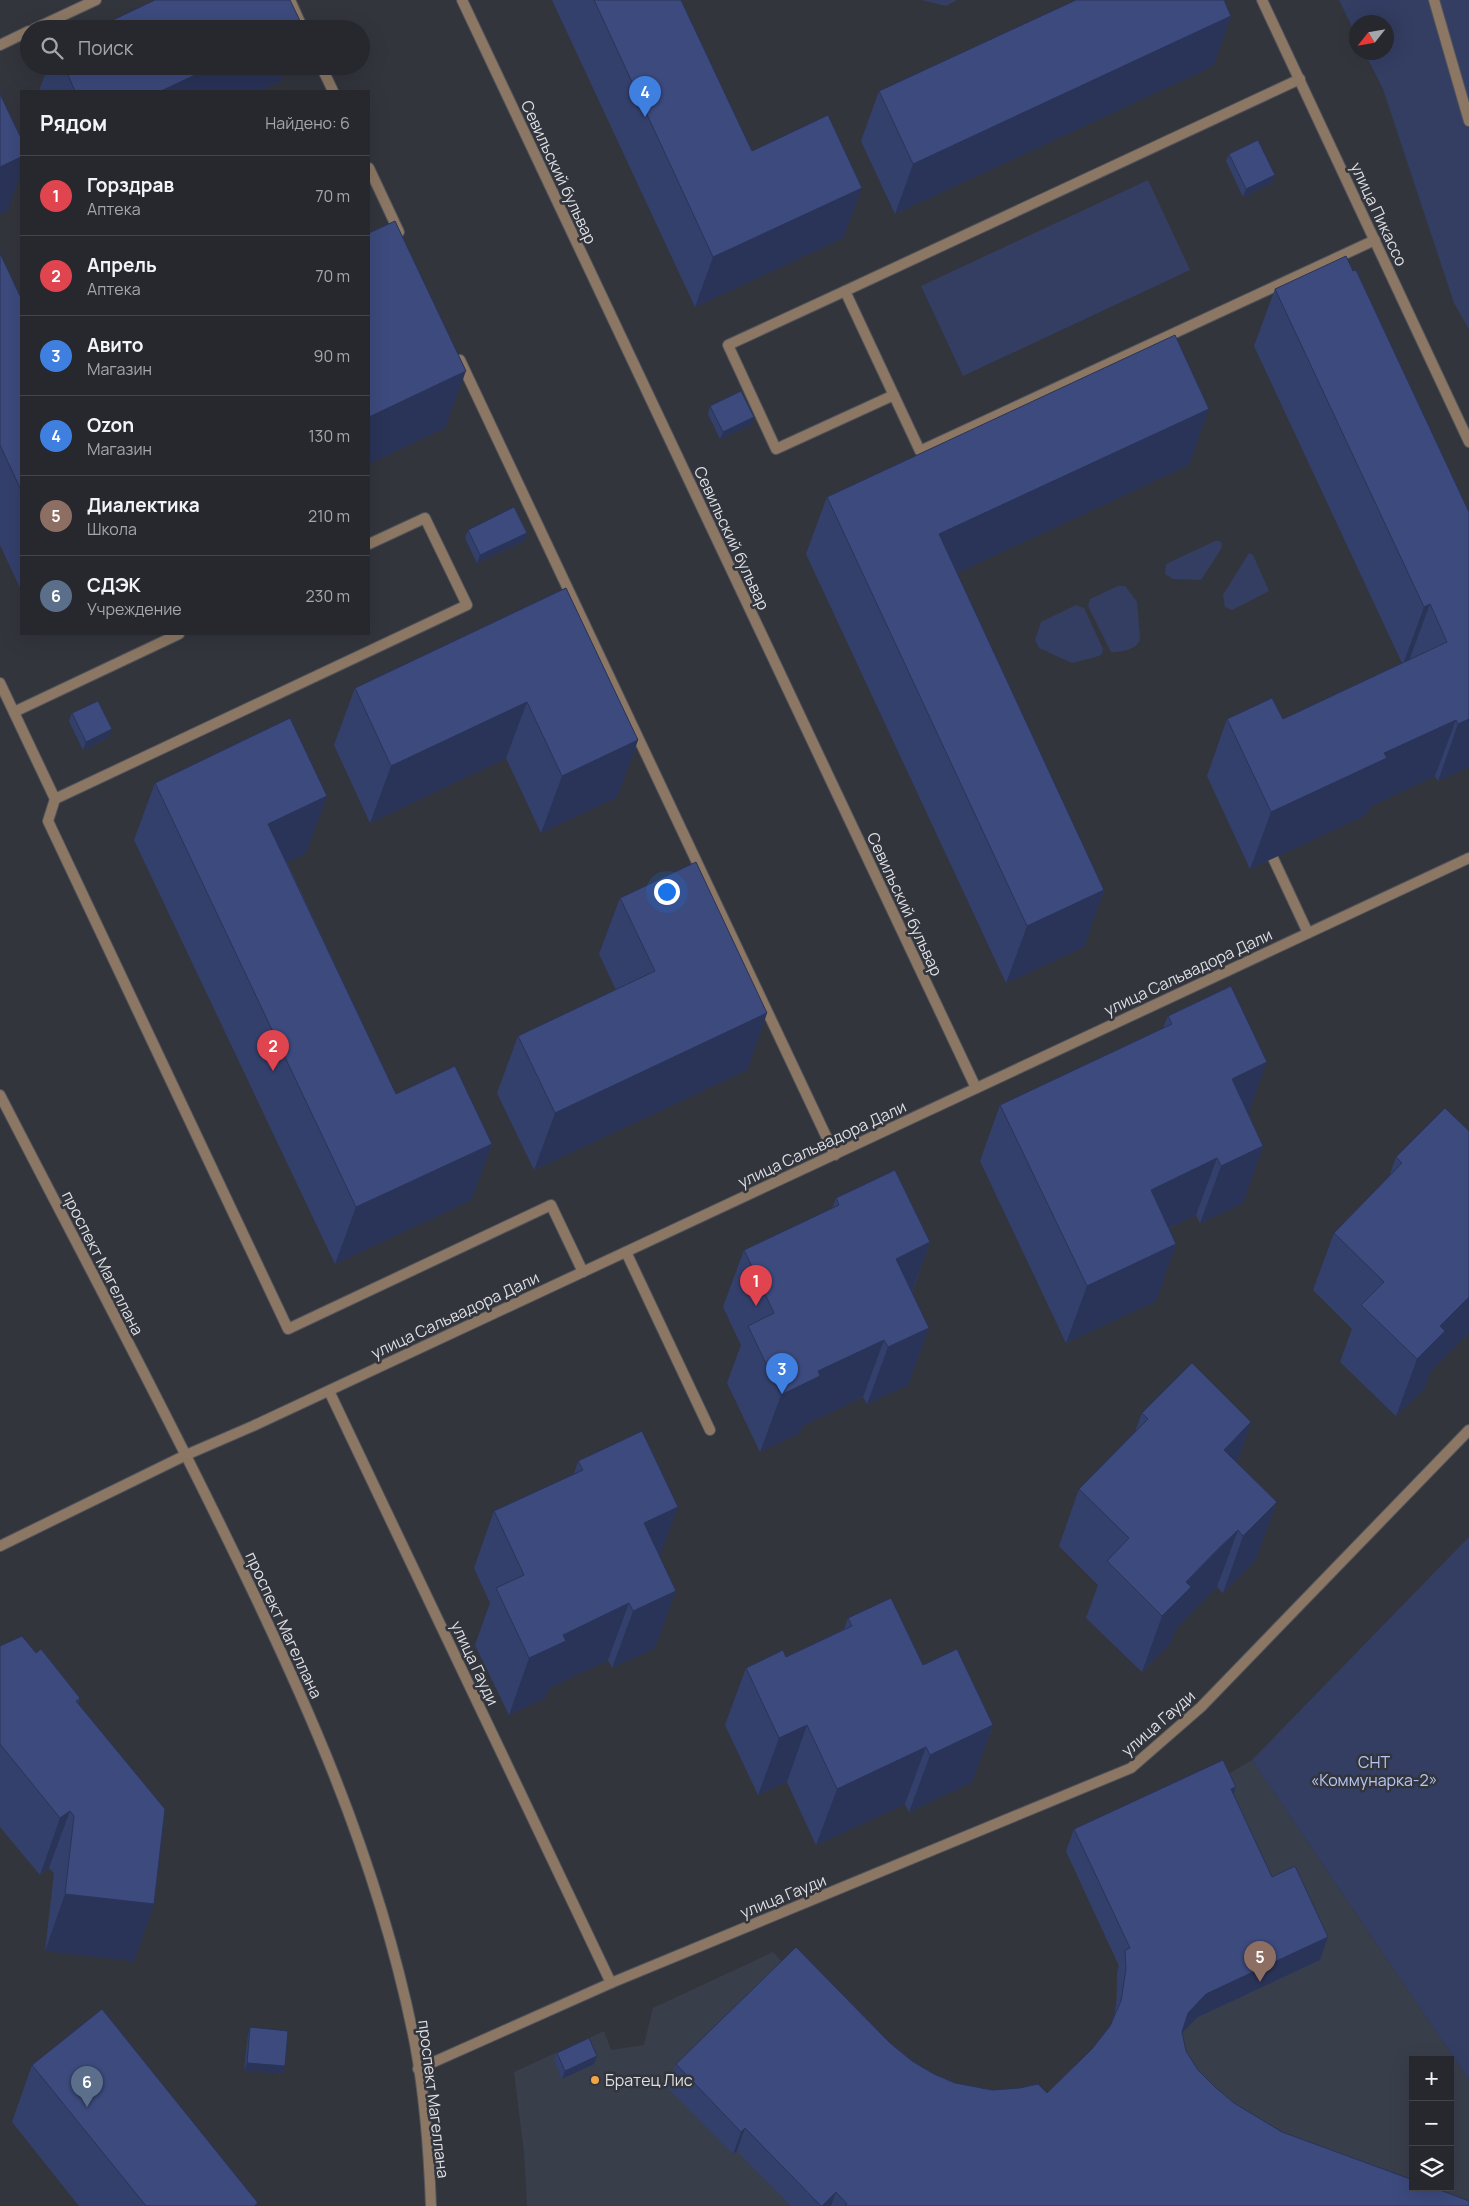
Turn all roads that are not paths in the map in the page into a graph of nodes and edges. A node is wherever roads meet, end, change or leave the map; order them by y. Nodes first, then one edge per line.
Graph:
1 (96, 0) edge
2 (290, 0) edge
3 (462, 0) edge
4 (1262, 0) edge
5 (1434, 0) edge
6 (53, 20) edge
7 (299, 20) edge
8 (20, 35) edge
9 (0, 44) edge
10 (325, 75) edge
11 (1300, 79) junction
12 (333, 90) edge
13 (1469, 121) edge
14 (370, 170) edge
15 (403, 240) edge
16 (1375, 240) junction
17 (845, 291) junction
18 (454, 348) edge
19 (894, 395) junction
20 (1469, 442) edge
21 (370, 544) edge
22 (177, 635) edge
23 (0, 683) edge
24 (14, 712) junction
25 (55, 799) junction
26 (1273, 858) edge
27 (1469, 858) edge
28 (1308, 933) junction
29 (976, 1088) junction
30 (0, 1095) edge
31 (835, 1155) junction
32 (626, 1252) junction
33 (583, 1272) junction
34 (329, 1391) junction
35 (710, 1430) dead end
36 (1469, 1430) edge
37 (186, 1455) junction
38 (0, 1546) edge
39 (611, 1983) junction
40 (418, 2069) junction
41 (431, 2206) edge

1 - 6 street
2 - 7 street
3 - 29 street, Севильский бульвар
4 - 11 street, улица Пикассо
5 - 13 street
8 - 9 street
10 - 12 street
11 - 16 street, улица Пикассо
11 - 17 street
14 - 15 street
16 - 19 street
16 - 20 street, улица Пикассо
17 - 19 street
17 - 19 street
18 - 31 street
21 - 25 street
22 - 24 street
23 - 24 street
24 - 25 street
25 - 33 street
26 - 28 street
27 - 28 street, улица Сальвадора Дали
28 - 29 street, улица Сальвадора Дали
29 - 31 street, улица Сальвадора Дали
30 - 37 street, проспект Магеллана
31 - 32 street, улица Сальвадора Дали
32 - 33 street, улица Сальвадора Дали
32 - 35 street
33 - 34 street, улица Сальвадора Дали
34 - 37 street, улица Сальвадора Дали
34 - 39 street, улица Гауди
36 - 39 street, улица Гауди
37 - 38 street, улица Сальвадора Дали
37 - 40 street, проспект Магеллана
39 - 40 street
40 - 41 street, проспект Магеллана

